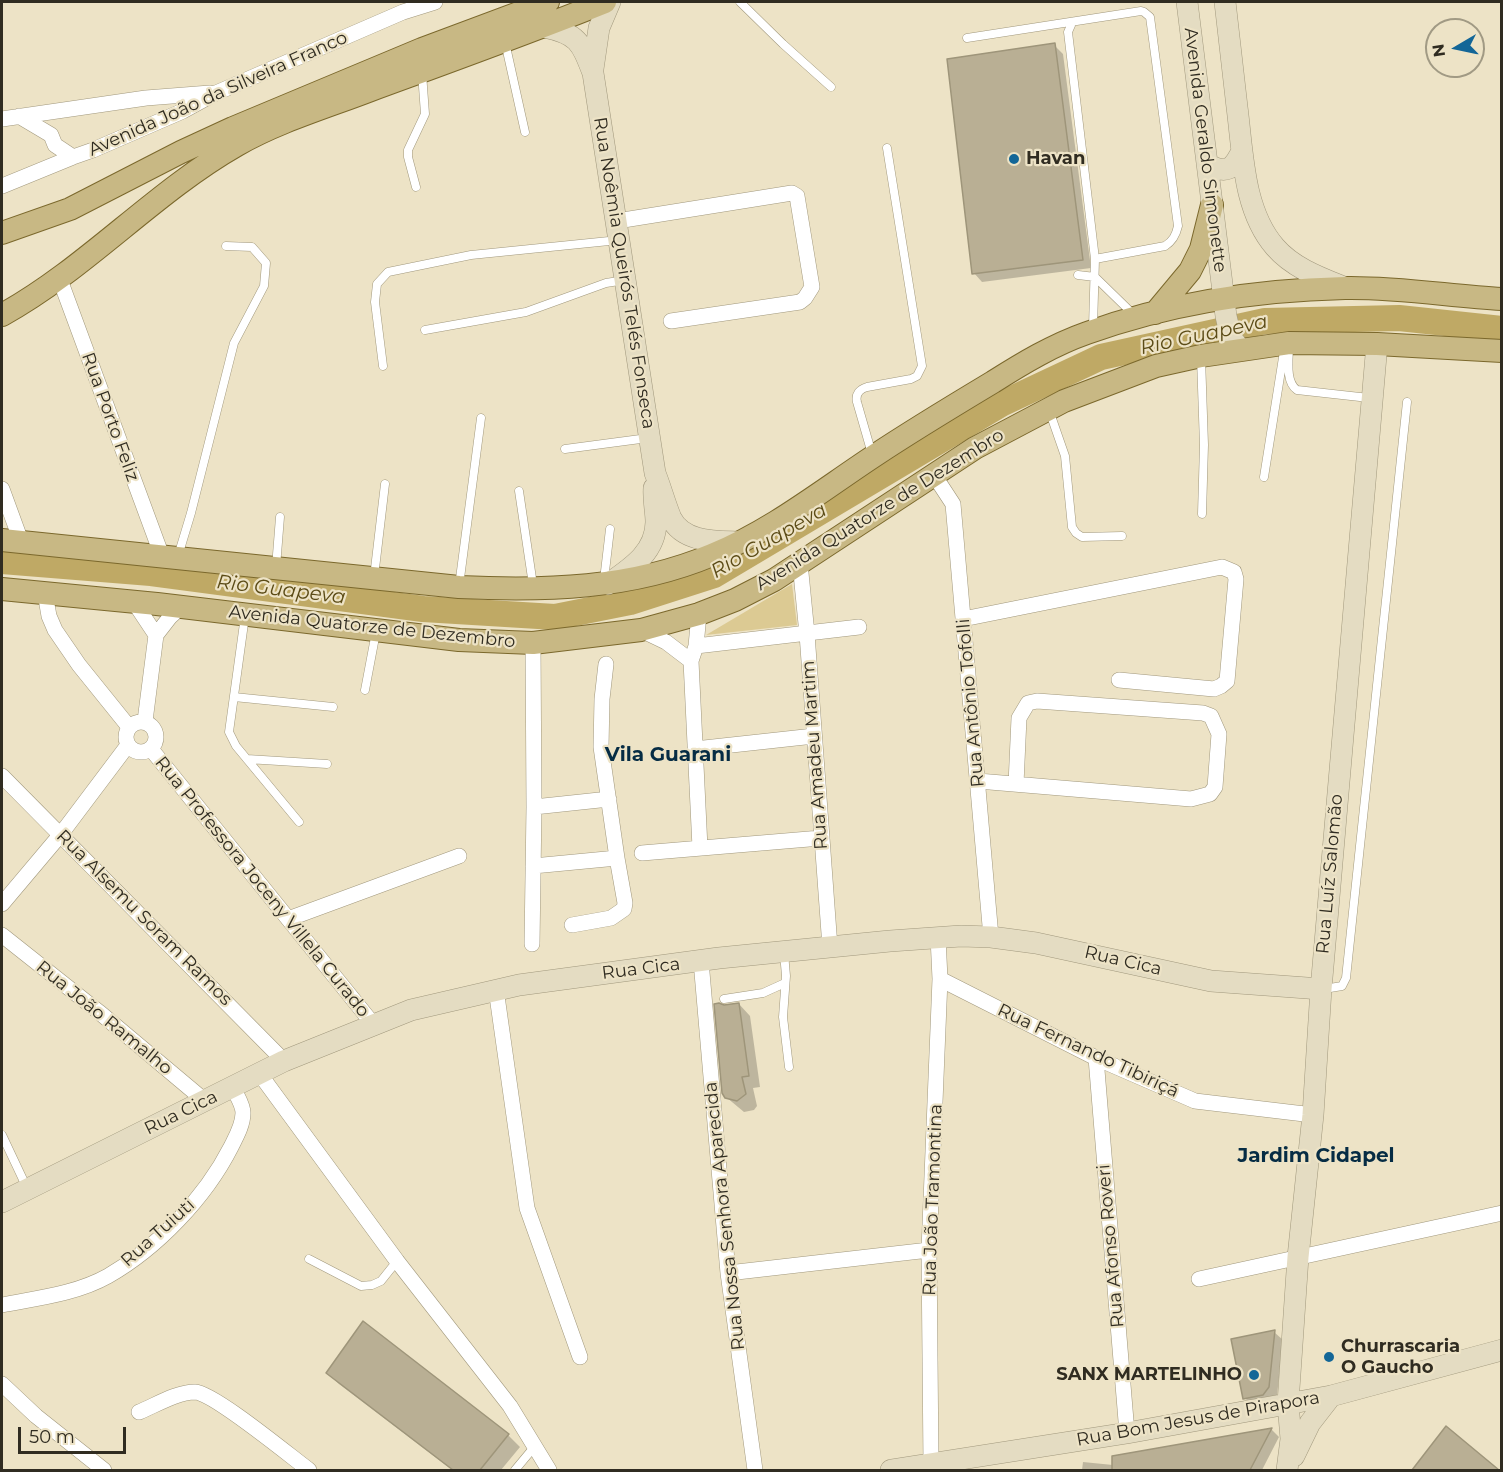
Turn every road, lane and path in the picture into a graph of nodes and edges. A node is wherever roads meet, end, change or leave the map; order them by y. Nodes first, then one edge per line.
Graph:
1 (435, 2) edge
2 (548, 2) edge
3 (605, 2) edge
4 (610, 2) edge
5 (740, 2) edge
6 (1187, 2) edge
7 (1225, 2) edge
8 (504, 20) edge
9 (1072, 22) junction
10 (544, 27) junction
11 (968, 38) dead end
12 (422, 71) junction
13 (593, 73) junction
14 (831, 87) dead end
15 (216, 93) junction
16 (146, 98) junction
17 (68, 109) junction
18 (19, 116) junction
19 (2, 119) edge
20 (150, 126) junction
21 (525, 132) dead end
22 (51, 135) junction
23 (887, 148) dead end
24 (1242, 151) junction
25 (73, 157) junction
26 (1207, 164) junction
27 (133, 178) junction
28 (2, 186) edge
29 (416, 188) dead end
30 (1212, 205) junction
31 (150, 206) junction
32 (619, 230) junction
33 (3, 233) edge
34 (226, 246) dead end
35 (1095, 259) junction
36 (1078, 275) dead end
37 (59, 277) junction
38 (1095, 277) junction
39 (626, 280) junction
40 (1347, 288) junction
41 (1502, 299) edge
42 (8, 305) edge
43 (1225, 307) junction
44 (1145, 315) junction
45 (671, 321) dead end
46 (425, 330) dead end
47 (1093, 331) junction
48 (1236, 344) junction
49 (1287, 344) junction
50 (1377, 344) junction
51 (1502, 351) edge
52 (1201, 356) junction
53 (383, 366) dead end
54 (1371, 398) junction
55 (1407, 402) dead end
56 (1048, 409) junction
57 (481, 418) dead end
58 (649, 438) junction
59 (565, 449) dead end
60 (873, 457) junction
61 (655, 473) junction
62 (934, 475) junction
63 (1264, 477) dead end
64 (385, 484) dead end
65 (2, 489) edge
66 (519, 491) dead end
67 (1202, 514) dead end
68 (280, 517) dead end
69 (610, 529) dead end
70 (1122, 536) dead end
71 (11, 540) edge
72 (740, 542) junction
73 (170, 557) junction
74 (800, 563) junction
75 (276, 568) junction
76 (374, 579) junction
77 (606, 584) junction
78 (459, 587) junction
79 (2, 588) edge
80 (533, 590) junction
81 (45, 593) junction
82 (134, 602) junction
83 (181, 607) junction
84 (245, 614) junction
85 (699, 614) junction
86 (963, 619) junction
87 (859, 627) dead end
88 (376, 630) junction
89 (641, 630) junction
90 (807, 634) junction
91 (156, 635) junction
92 (533, 643) junction
93 (696, 646) junction
94 (691, 661) junction
95 (606, 664) dead end
96 (1119, 680) dead end
97 (365, 690) dead end
98 (234, 698) junction
99 (333, 707) dead end
100 (145, 721) junction
101 (129, 727) junction
102 (814, 736) junction
103 (128, 744) junction
104 (151, 749) junction
105 (695, 749) junction
106 (247, 759) junction
107 (327, 764) dead end
108 (2, 776) edge
109 (978, 781) junction
110 (1016, 784) junction
111 (609, 799) junction
112 (534, 807) junction
113 (299, 822) dead end
114 (61, 834) junction
115 (821, 838) junction
116 (700, 848) junction
117 (642, 853) dead end
118 (459, 856) dead end
119 (617, 858) junction
120 (533, 866) junction
121 (2, 904) edge
122 (288, 919) junction
123 (572, 925) dead end
124 (2, 935) edge
125 (938, 937) junction
126 (991, 937) junction
127 (532, 944) dead end
128 (830, 947) junction
129 (784, 951) junction
130 (701, 961) junction
131 (940, 978) junction
132 (785, 983) junction
133 (496, 989) junction
134 (1321, 989) junction
135 (724, 999) dead end
136 (373, 1024) junction
137 (1096, 1058) junction
138 (284, 1061) junction
139 (789, 1067) dead end
140 (259, 1073) junction
141 (232, 1088) junction
142 (205, 1101) junction
143 (1313, 1116) junction
144 (2, 1135) edge
145 (27, 1189) junction
146 (2, 1202) edge
147 (1502, 1213) edge
148 (929, 1250) junction
149 (1298, 1257) junction
150 (309, 1260) dead end
151 (397, 1261) junction
152 (728, 1273) junction
153 (1199, 1280) dead end
154 (2, 1305) edge
155 (1502, 1350) edge
156 (580, 1357) dead end
157 (2, 1384) edge
158 (1331, 1396) junction
159 (1288, 1403) junction
160 (139, 1412) dead end
161 (1127, 1433) junction
162 (535, 1446) junction
163 (931, 1463) junction
164 (104, 1470) edge
165 (309, 1470) edge
166 (515, 1470) edge
167 (549, 1470) edge
168 (755, 1470) edge
169 (891, 1470) edge
170 (1287, 1470) edge

1 - 15 street, Avenida João da Silveira Franco
2 - 8 main road
3 - 10 main road
4 - 13 street, Rua Noêmia Queirós Telés Fonseca
5 - 14 lane
6 - 26 street, Avenida Geraldo Simonette
7 - 24 street, Avenida Geraldo Simonette
8 - 10 main road
8 - 12 main road
8 - 21 lane
8 - 27 main road
9 - 11 lane
9 - 35 lane
9 - 35 lane
10 - 13 street, Rua Noêmia Queirós Telés Fonseca
12 - 29 lane
12 - 31 main road
13 - 32 street, Rua Noêmia Queirós Telés Fonseca
15 - 16 street
15 - 20 street, Avenida João da Silveira Franco
16 - 17 street
16 - 20 street
17 - 18 street
17 - 22 street
18 - 19 street
18 - 22 street
20 - 25 street, Avenida João da Silveira Franco
22 - 25 street
23 - 60 lane
24 - 26 street
24 - 40 street, Avenida Geraldo Simonette
25 - 28 street, Avenida João da Silveira Franco
26 - 30 street, Avenida Geraldo Simonette
27 - 31 main road
27 - 33 main road
30 - 43 street, Avenida Geraldo Simonette
30 - 44 main road
31 - 37 main road
32 - 39 street, Rua Noêmia Queirós Telés Fonseca
32 - 45 street
32 - 53 lane
34 - 73 lane
35 - 38 lane
36 - 38 lane
37 - 42 main road
37 - 73 street, Rua Porto Feliz
38 - 44 lane
38 - 47 lane
39 - 46 lane
39 - 58 street, Rua Noêmia Queirós Telés Fonseca
40 - 41 main road
40 - 43 main road
43 - 44 main road
43 - 48 street, Avenida Geraldo Simonette
44 - 47 main road
47 - 60 main road
48 - 49 main road, Avenida Quatorze de Dezembro
48 - 52 main road, Avenida Quatorze de Dezembro
49 - 50 main road, Avenida Quatorze de Dezembro
49 - 54 lane
49 - 63 lane
50 - 51 main road, Avenida Quatorze de Dezembro
50 - 54 street, Rua Luíz Salomão
52 - 56 main road, Avenida Quatorze de Dezembro
52 - 67 lane
54 - 134 street, Rua Luíz Salomão
55 - 134 lane
56 - 62 main road, Avenida Quatorze de Dezembro
56 - 70 lane
57 - 78 lane
58 - 59 lane
58 - 61 street, Rua Noêmia Queirós Telés Fonseca
60 - 72 main road
61 - 72 street, Rua Noêmia Queirós Telés Fonseca
61 - 77 street, Rua Noêmia Queirós Telés Fonseca
62 - 74 main road, Avenida Quatorze de Dezembro
62 - 86 street, Rua Antônio Tofolli
64 - 76 lane
65 - 71 street
66 - 80 lane
68 - 75 lane
69 - 77 lane
71 - 73 main road
72 - 77 main road
73 - 75 main road
74 - 85 main road, Avenida Quatorze de Dezembro
74 - 90 street, Rua Amadeu Martim
75 - 76 main road
76 - 78 main road
77 - 80 main road
78 - 80 main road
79 - 81 main road, Avenida Quatorze de Dezembro
81 - 82 main road, Avenida Quatorze de Dezembro
81 - 101 street
82 - 83 main road, Avenida Quatorze de Dezembro
82 - 91 street
83 - 84 main road, Avenida Quatorze de Dezembro
83 - 91 street
84 - 88 main road, Avenida Quatorze de Dezembro
84 - 98 lane
85 - 89 main road, Avenida Quatorze de Dezembro
85 - 93 street
86 - 96 street
86 - 109 street, Rua Antônio Tofolli
87 - 90 street
88 - 92 main road, Avenida Quatorze de Dezembro
88 - 97 lane
89 - 92 main road, Avenida Quatorze de Dezembro
89 - 94 street
90 - 93 street
90 - 102 street, Rua Amadeu Martim
91 - 100 street
92 - 112 street
93 - 94 street
94 - 105 street
95 - 111 street
98 - 99 lane
98 - 106 lane
100 - 101 street
100 - 104 street
101 - 103 street
102 - 105 street
102 - 115 street, Rua Amadeu Martim
103 - 104 street
103 - 114 street
104 - 122 street, Rua Professora Joceny Villela Curado
105 - 116 street
106 - 107 lane
106 - 113 lane
108 - 114 street, Rua Alsemu Soram Ramos
109 - 110 street
109 - 126 street, Rua Antônio Tofolli
110 - 110 street
111 - 112 street
111 - 119 street
112 - 120 street
114 - 121 street
114 - 138 street, Rua Alsemu Soram Ramos
115 - 116 street
115 - 128 street, Rua Amadeu Martim
116 - 117 street
118 - 122 street
119 - 120 street
119 - 123 street
120 - 127 street
122 - 136 street, Rua Professora Joceny Villela Curado
124 - 142 street, Rua João Ramalho
125 - 126 street, Rua Cica
125 - 128 street, Rua Cica
125 - 131 street, Rua João Tramontina
126 - 134 street, Rua Cica
128 - 129 street, Rua Cica
129 - 130 street, Rua Cica
129 - 132 lane
130 - 133 street, Rua Cica
130 - 152 street, Rua Nossa Senhora Aparecida
131 - 137 street, Rua Fernando Tibiriçá
131 - 148 street, Rua João Tramontina
132 - 135 lane
132 - 139 lane
133 - 136 street, Rua Cica
133 - 156 street
134 - 143 street, Rua Luíz Salomão
136 - 138 street, Rua Cica
137 - 143 street, Rua Fernando Tibiriçá
137 - 161 street, Rua Afonso Roveri
138 - 140 street, Rua Cica
140 - 141 street, Rua Cica
140 - 151 street
141 - 142 street, Rua Cica
141 - 154 street, Rua Tuiuti
142 - 145 street, Rua Cica
143 - 149 street, Rua Luíz Salomão
144 - 145 lane
145 - 146 street, Rua Cica
147 - 149 street
148 - 152 street
148 - 163 street, Rua João Tramontina
149 - 153 street
149 - 159 street, Rua Luíz Salomão
150 - 151 lane
151 - 162 street
152 - 168 street, Rua Nossa Senhora Aparecida
155 - 158 street, Rua Bom Jesus de Pirapora
157 - 164 street
158 - 159 street, Rua Bom Jesus de Pirapora
158 - 170 street
159 - 161 street, Rua Bom Jesus de Pirapora
159 - 170 street, Rua Luíz Salomão
160 - 165 street
161 - 163 street, Rua Bom Jesus de Pirapora
162 - 166 lane
162 - 167 street
163 - 169 street, Rua Bom Jesus de Pirapora

